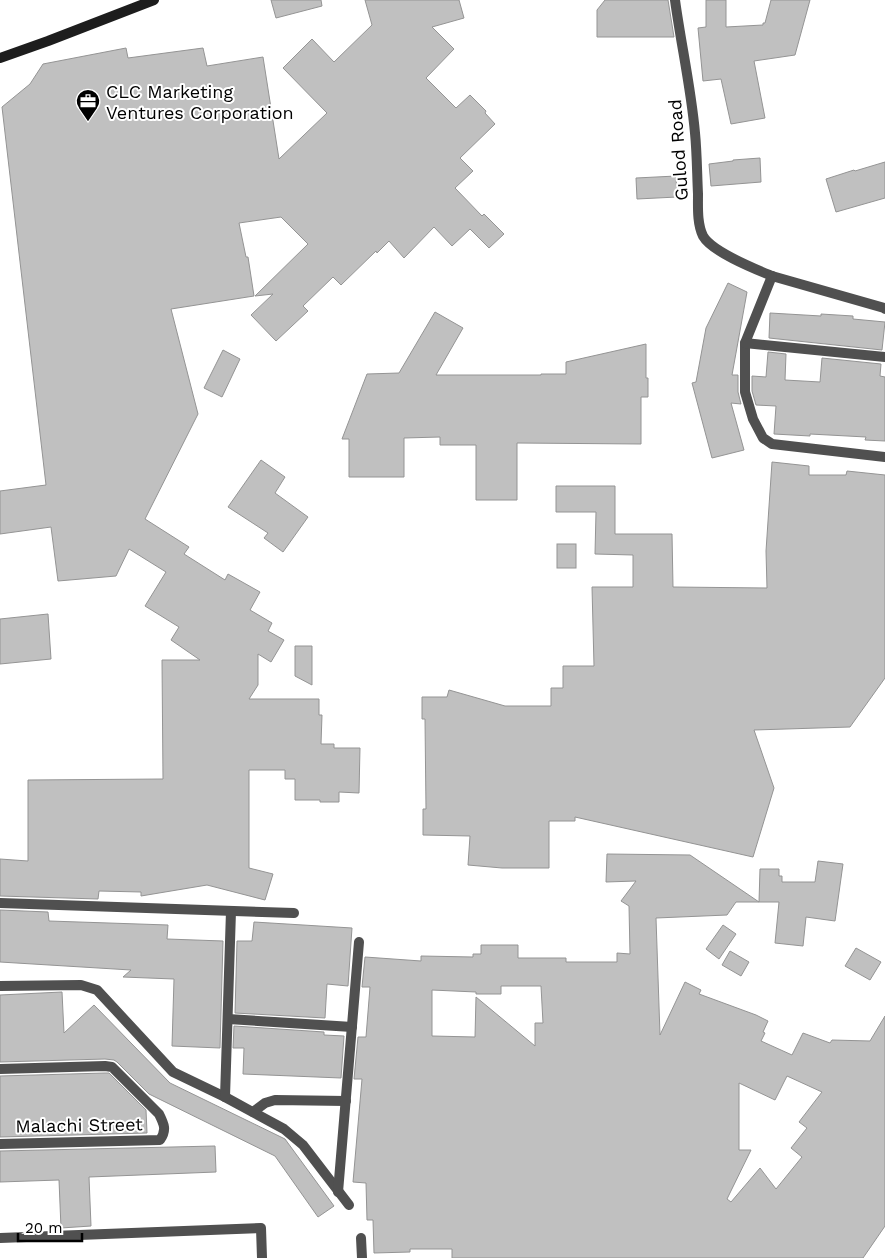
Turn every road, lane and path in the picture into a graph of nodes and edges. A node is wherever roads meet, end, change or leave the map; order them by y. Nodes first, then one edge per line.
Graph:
1 (154, 0) edge
2 (675, 0) edge
3 (0, 58) edge
4 (772, 276) junction
5 (885, 309) edge
6 (745, 343) junction
7 (885, 357) edge
8 (885, 458) edge
9 (0, 904) edge
10 (231, 911) junction
11 (294, 913) dead end
12 (359, 942) dead end
13 (0, 986) edge
14 (228, 1019) junction
15 (352, 1027) junction
16 (0, 1069) edge
17 (225, 1097) junction
18 (346, 1101) junction
19 (254, 1112) junction
20 (0, 1144) edge
21 (338, 1192) junction
22 (349, 1205) dead end
23 (0, 1238) edge
24 (361, 1238) dead end
25 (262, 1258) edge
26 (362, 1258) edge

1 - 3 main road
2 - 4 street, Gulod Road
4 - 5 street, Gulod Road
4 - 6 street
6 - 7 street
6 - 8 street
9 - 10 street
10 - 11 street
10 - 14 street
12 - 15 street
13 - 17 street
14 - 15 street
14 - 17 street
15 - 18 street
16 - 20 street, Malachi Street
17 - 19 street
18 - 19 street
18 - 21 street
19 - 21 street
21 - 22 street
23 - 25 street
24 - 26 street

